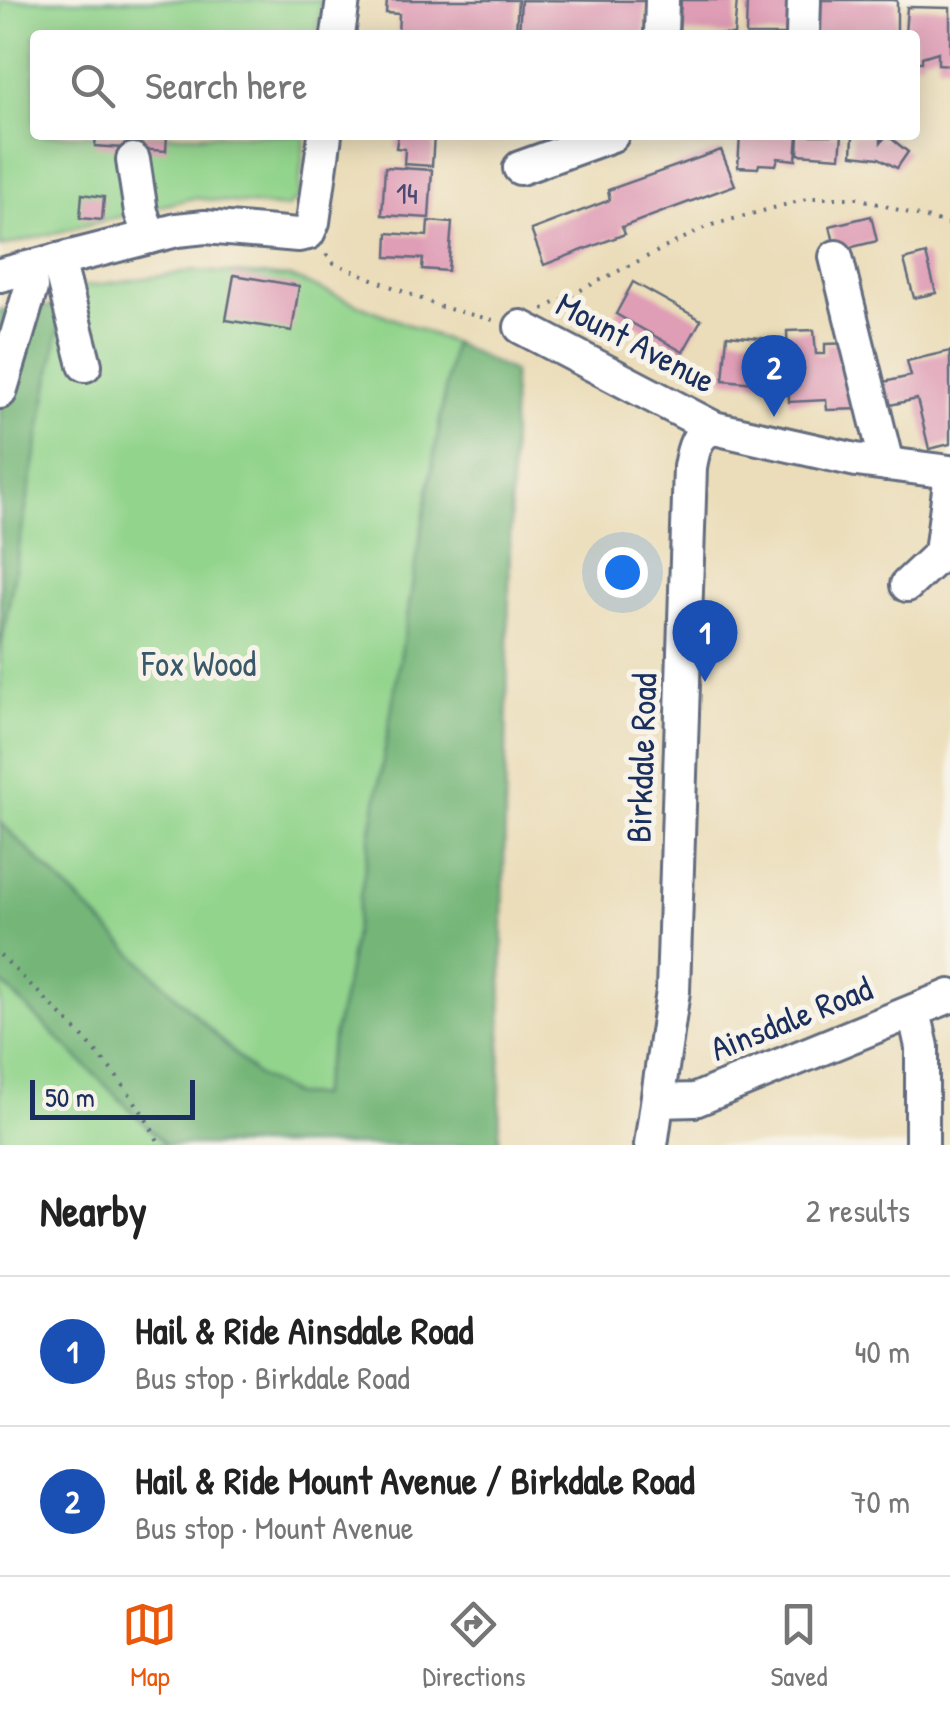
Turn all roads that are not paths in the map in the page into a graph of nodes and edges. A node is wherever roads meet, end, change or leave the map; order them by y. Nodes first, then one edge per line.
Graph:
1 (343, 0) edge
2 (662, 0) edge
3 (804, 0) edge
4 (339, 30) edge
5 (661, 30) edge
6 (802, 30) edge
7 (324, 140) edge
8 (598, 140) edge
9 (133, 160) dead end
10 (520, 168) dead end
11 (150, 237) junction
12 (836, 257) dead end
13 (29, 268) edge
14 (524, 329) road end
15 (85, 365) dead end
16 (0, 392) edge
17 (714, 428) junction
18 (887, 464) junction
19 (950, 472) edge
20 (950, 482) edge
21 (908, 584) dead end
22 (950, 996) edge
23 (914, 1011) junction
24 (659, 1101) junction
25 (651, 1145) edge
26 (922, 1145) edge

1 - 4 street
2 - 5 street
3 - 6 street
7 - 11 street
8 - 10 street
9 - 11 street
11 - 13 street
12 - 18 street
13 - 15 street
13 - 16 street
14 - 17 street, Mount Avenue
17 - 18 street, Mount Avenue
17 - 24 street, Birkdale Road
18 - 19 street, Mount Avenue
20 - 21 street
22 - 23 street, Ainsdale Road
23 - 24 street, Ainsdale Road
23 - 26 street
24 - 25 street, Birkdale Road

